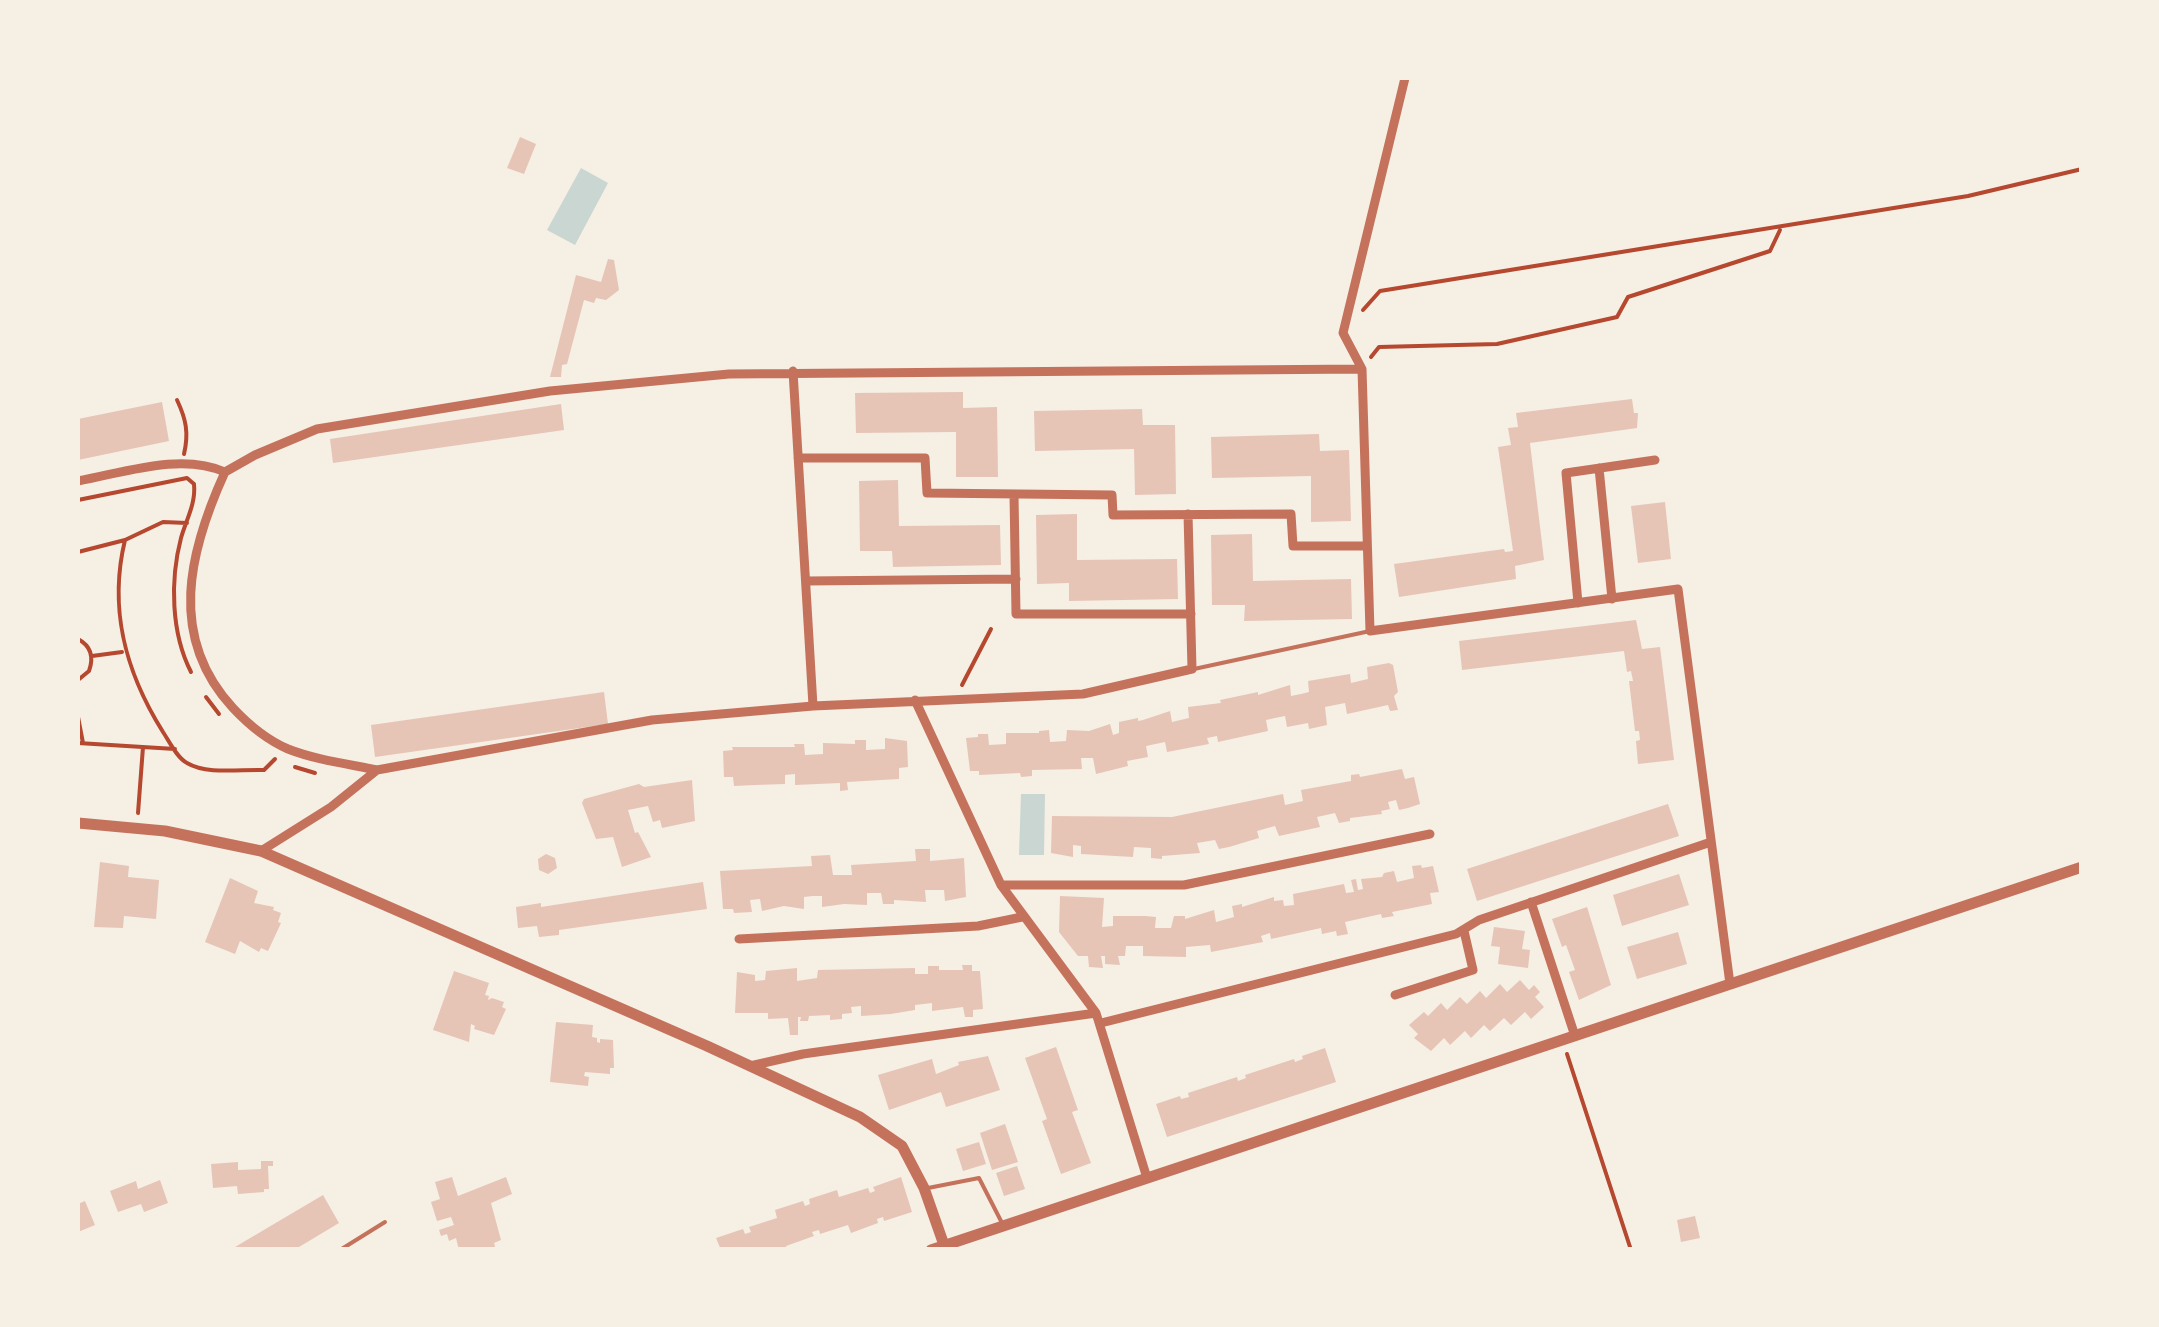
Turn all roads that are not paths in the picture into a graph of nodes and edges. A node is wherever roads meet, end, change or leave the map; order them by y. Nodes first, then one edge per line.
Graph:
1 (1406, 78) edge
2 (1362, 369) junction
3 (793, 371) junction
4 (798, 458) junction
5 (1655, 460) dead end
6 (1599, 468) junction
7 (225, 472) junction
8 (78, 481) edge
9 (1014, 495) junction
10 (1188, 514) junction
11 (1367, 546) junction
12 (1016, 579) junction
13 (806, 581) junction
14 (1612, 598) junction
15 (1578, 603) junction
16 (1191, 614) junction
17 (1370, 631) junction
18 (1192, 669) junction
19 (915, 700) junction
20 (814, 706) junction
21 (378, 770) junction
22 (78, 823) edge
23 (1430, 834) dead end
24 (1711, 842) junction
25 (261, 851) junction
26 (2082, 867) edge
27 (1001, 885) junction
28 (1531, 902) junction
29 (1022, 916) junction
30 (1464, 931) junction
31 (739, 939) dead end
32 (1730, 984) junction
33 (1395, 995) dead end
34 (1096, 1013) junction
35 (1101, 1024) junction
36 (1568, 1038) junction
37 (750, 1066) junction
38 (1147, 1178) junction
39 (924, 1188) junction
40 (385, 1222) dead end
41 (1003, 1226) junction
42 (938, 1247) edge
43 (340, 1250) edge

1 - 2 street
2 - 3 street
2 - 11 street
3 - 4 street
3 - 7 street
4 - 9 street
4 - 13 street
5 - 6 street
6 - 14 street
6 - 15 street
7 - 8 street
7 - 21 street
9 - 10 street
9 - 12 street
10 - 11 street
10 - 16 street
11 - 17 street
12 - 13 street
12 - 16 street
13 - 20 street
14 - 15 street
14 - 24 street
15 - 17 street
16 - 18 street
17 - 18 lane
18 - 19 street
19 - 20 street
19 - 27 street
20 - 21 street
21 - 25 street
22 - 25 street
23 - 27 street
24 - 28 street
24 - 32 street
25 - 37 street
26 - 32 street
27 - 29 street
28 - 30 street
28 - 36 street
29 - 31 street
29 - 34 street
30 - 33 street
30 - 35 street
32 - 36 street
34 - 35 street
34 - 37 street
35 - 38 street
36 - 38 street
37 - 39 street
38 - 41 street
39 - 41 lane
39 - 42 street
40 - 43 lane
41 - 42 street

